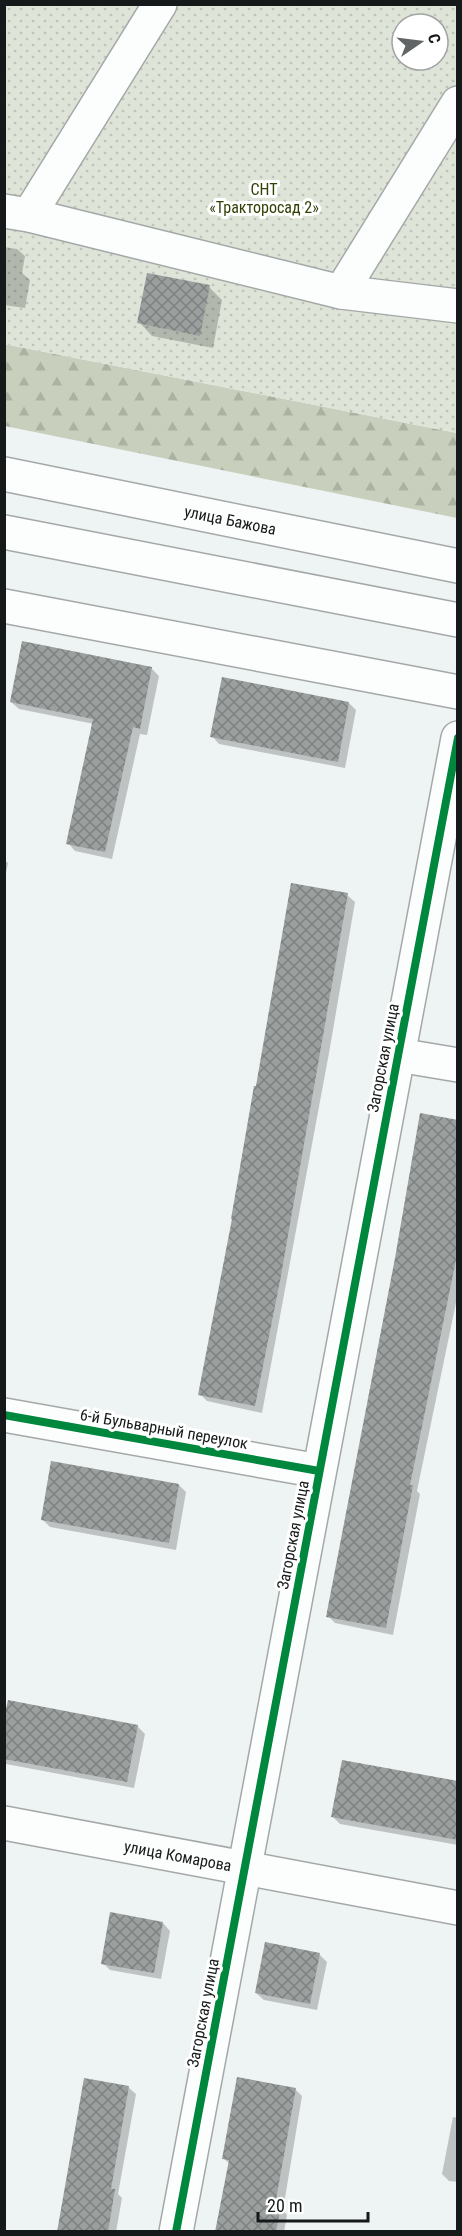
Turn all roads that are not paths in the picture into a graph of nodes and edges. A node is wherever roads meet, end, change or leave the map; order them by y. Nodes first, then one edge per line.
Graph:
1 (160, 4) edge
2 (458, 103) edge
3 (17, 213) edge
4 (341, 292) junction
5 (458, 306) edge
6 (4, 474) edge
7 (4, 532) edge
8 (458, 566) edge
9 (4, 606) edge
10 (458, 620) edge
11 (458, 692) edge
12 (458, 738) edge
13 (398, 1055) junction
14 (458, 1065) edge
15 (4, 1414) edge
16 (319, 1471) junction
17 (4, 1823) edge
18 (244, 1868) junction
19 (458, 1908) edge
20 (176, 2232) edge

1 - 3 street
2 - 4 street
3 - 4 street
4 - 5 street
6 - 8 street, улица Бажова
7 - 10 street
9 - 11 street
12 - 13 street, Загорская улица
13 - 14 street
13 - 16 street, Загорская улица
15 - 16 street, 6-й Бульварный переулок
16 - 18 street, Загорская улица
17 - 18 street, улица Комарова
18 - 19 street, улица Комарова
18 - 20 street, Загорская улица

